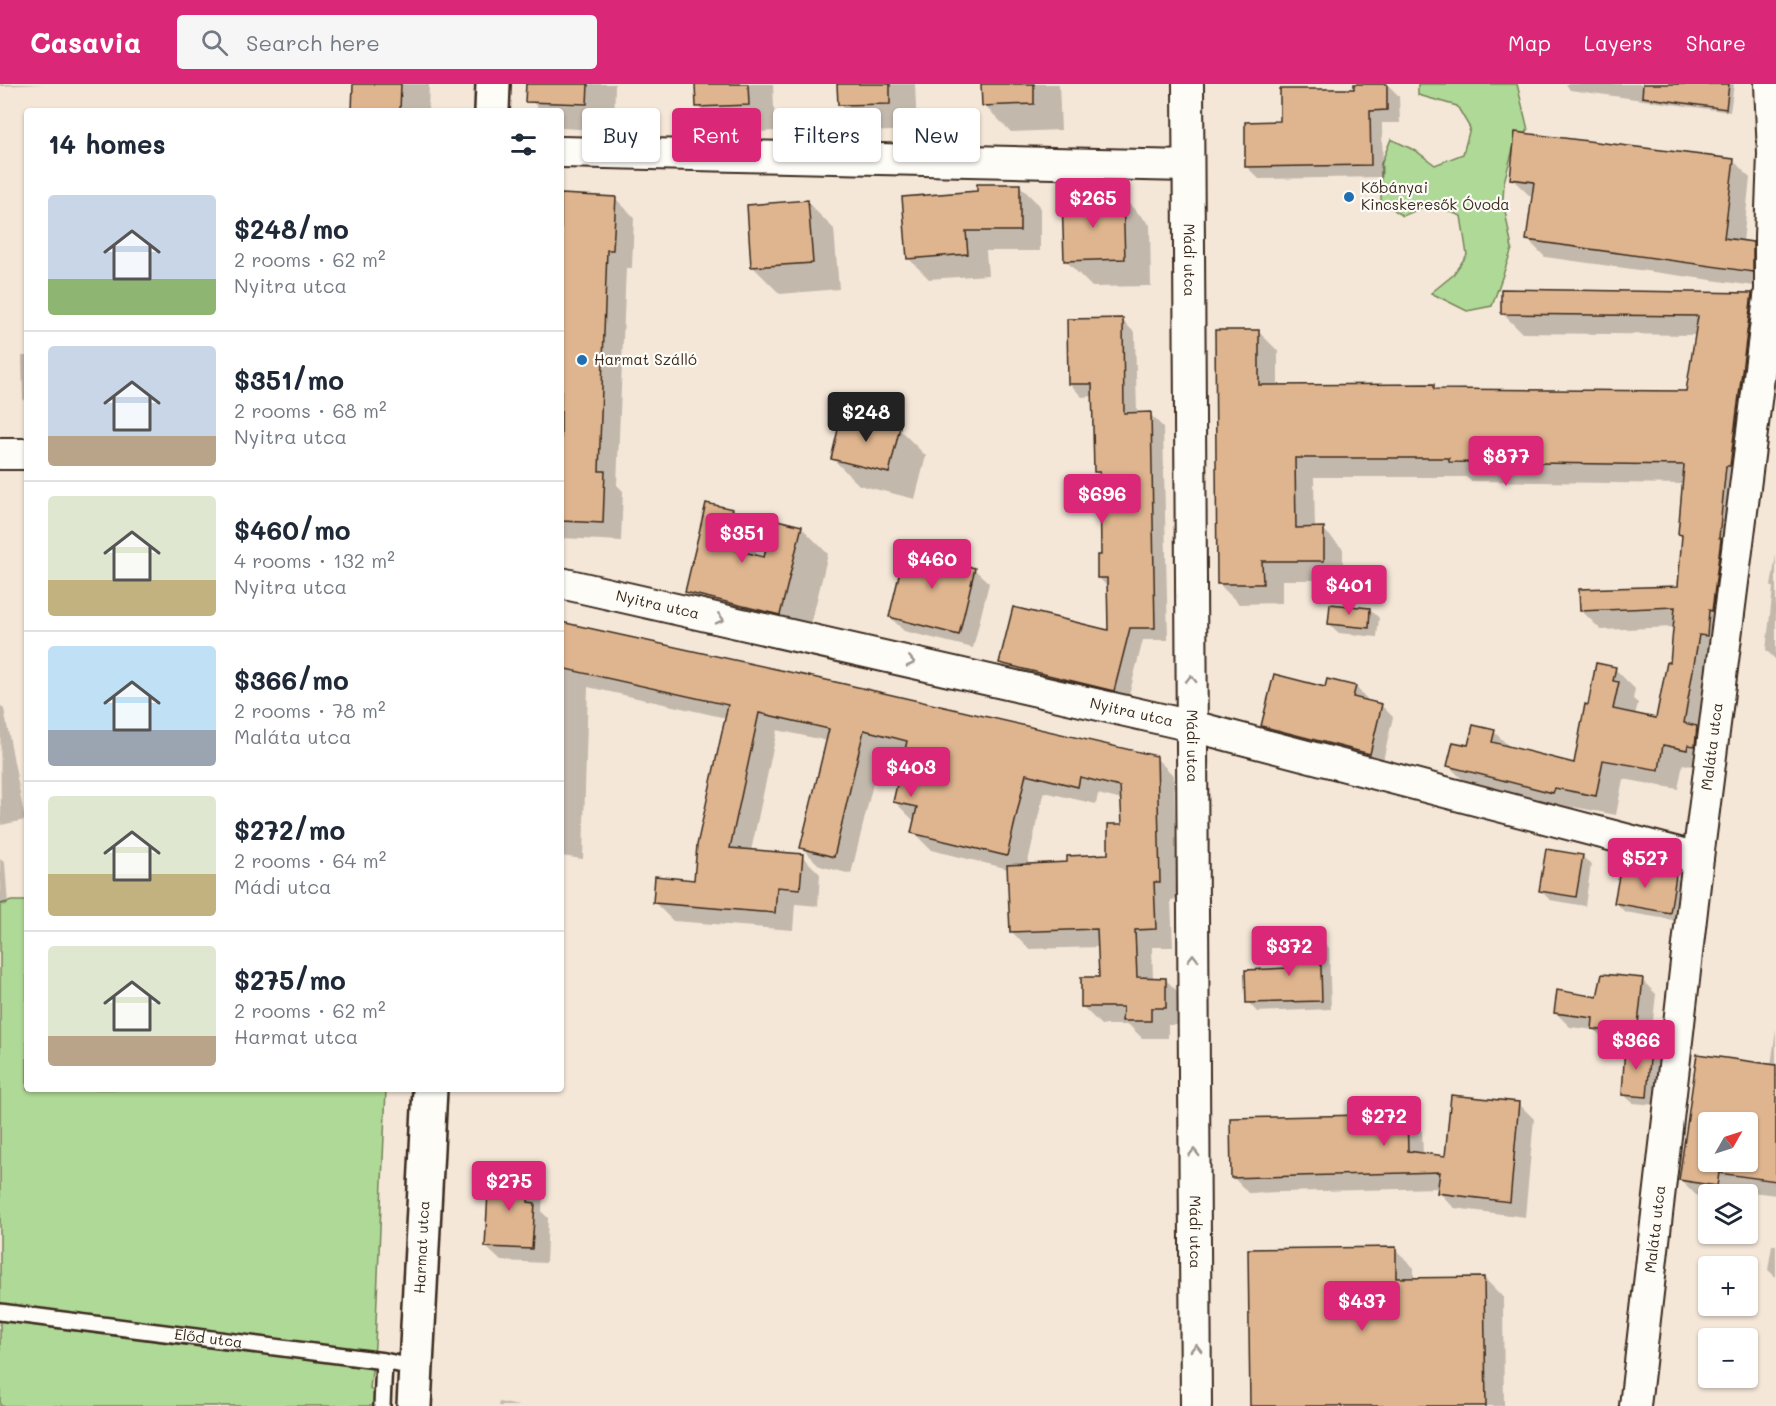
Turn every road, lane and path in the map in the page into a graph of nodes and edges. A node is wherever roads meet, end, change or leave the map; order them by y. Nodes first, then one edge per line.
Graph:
1 (493, 84) edge
2 (1188, 84) edge
3 (1770, 84) edge
4 (492, 108) edge
5 (564, 152) edge
6 (1188, 166) junction
7 (0, 454) edge
8 (24, 454) edge
9 (564, 584) edge
10 (1192, 726) junction
11 (1698, 858) junction
12 (430, 1092) edge
13 (0, 1312) edge
14 (384, 1361) junction
15 (417, 1368) junction
16 (382, 1406) edge
17 (414, 1406) edge
18 (1196, 1406) edge
19 (1635, 1406) edge

1 - 4 street
2 - 6 street, Mádi utca
3 - 11 street, Maláta utca
5 - 6 street
10 -> 6 street, Mádi utca
7 - 8 street
9 -> 10 street, Nyitra utca
10 - 11 street, Nyitra utca
18 -> 10 street, Mádi utca
11 - 19 street, Maláta utca
12 - 15 street, Harmat utca
13 - 14 lane, Előd utca
14 - 15 lane, Előd utca
14 - 16 lane
15 - 17 street, Harmat utca

